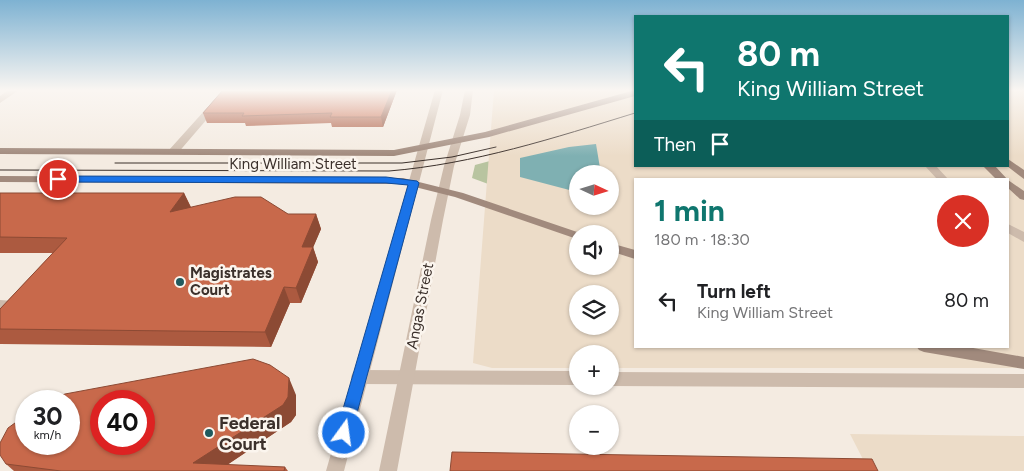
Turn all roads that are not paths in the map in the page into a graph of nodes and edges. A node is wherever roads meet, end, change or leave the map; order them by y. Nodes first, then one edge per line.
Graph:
1 (209, 112) edge
2 (433, 112) edge
3 (465, 112) edge
4 (566, 112) edge
5 (456, 142) junction
6 (423, 149) junction
7 (0, 151) edge
8 (173, 152) junction
9 (1009, 163) edge
10 (931, 167) edge
11 (989, 167) edge
12 (1024, 176) edge
13 (942, 178) edge
14 (1002, 178) edge
15 (0, 179) edge
16 (414, 183) junction
17 (1009, 184) edge
18 (444, 191) junction
19 (1024, 197) edge
20 (1009, 229) edge
21 (569, 232) edge
22 (1024, 238) edge
23 (619, 250) edge
24 (634, 255) edge
25 (936, 348) edge
26 (1024, 363) edge
27 (359, 377) junction
28 (405, 377) junction
29 (569, 378) edge
30 (619, 378) edge
31 (1024, 381) edge
32 (335, 471) edge
33 (388, 471) edge

1 - 8 street
2 - 6 street
3 - 5 street, Angas Street
4 - 5 main road, King William Street
5 - 6 main road, King William Street
5 - 18 street, Angas Street
6 - 8 main road, King William Street
6 - 16 street
7 - 8 main road, King William Street
9 - 12 main road
10 - 13 street
11 - 14 main road
15 - 16 main road, King William Street
16 - 18 main road, King William Street
16 - 27 street
17 - 19 main road
18 - 21 main road, King William Street
18 - 28 street, Angas Street
20 - 22 street
23 - 24 main road
25 - 26 main road
27 - 28 street
27 - 32 street
28 - 29 street
28 - 33 street, Angas Street
30 - 31 street

